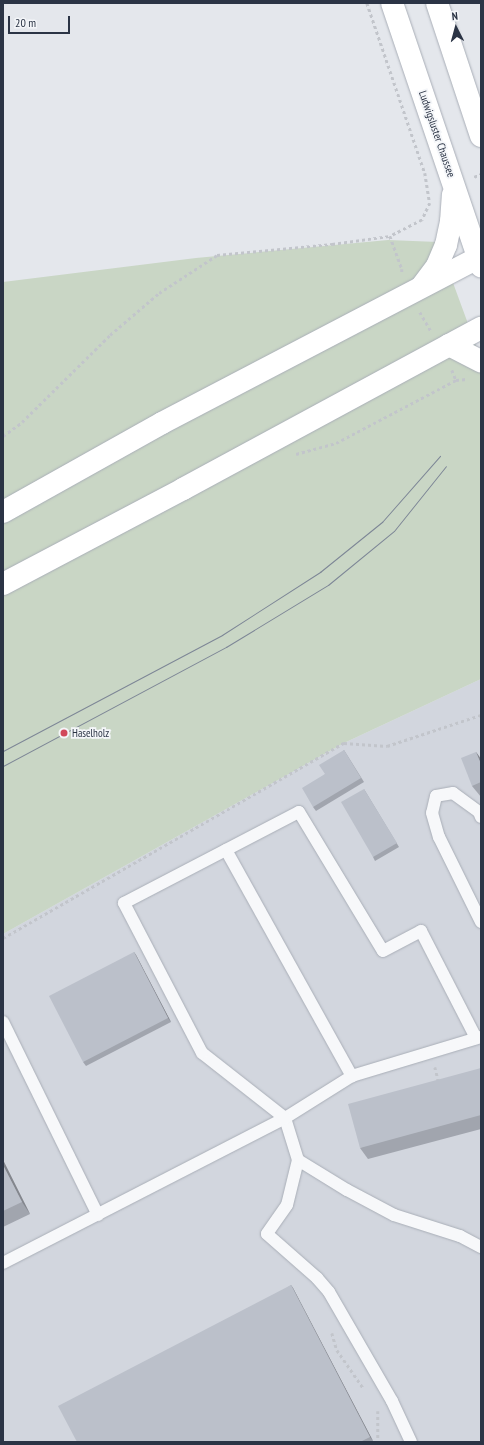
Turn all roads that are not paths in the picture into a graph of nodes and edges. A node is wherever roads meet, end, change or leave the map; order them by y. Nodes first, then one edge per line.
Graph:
1 (392, 3) edge
2 (437, 3) edge
3 (481, 136) edge
4 (453, 184) junction
5 (480, 260) edge
6 (416, 290) junction
7 (481, 328) edge
8 (445, 347) junction
9 (476, 370) edge
10 (3, 512) edge
11 (3, 584) edge
12 (480, 814) edge
13 (226, 850) junction
14 (481, 922) edge
15 (3, 1022) edge
16 (479, 1038) edge
17 (352, 1076) junction
18 (285, 1118) junction
19 (298, 1160) junction
20 (98, 1215) junction
21 (481, 1247) edge
22 (3, 1263) edge
23 (410, 1442) edge

1 - 4 main road, Ludwigsluster Chaussee
2 - 3 main road
4 - 5 main road, Ludwigsluster Chaussee
4 - 6 main road
5 - 6 main road
6 - 10 main road
7 - 8 main road
8 - 9 main road
8 - 11 main road
12 - 14 lane
13 - 16 lane
13 - 17 lane
13 - 18 lane
15 - 20 lane
16 - 17 lane
17 - 18 lane
18 - 19 lane
18 - 20 lane
19 - 21 lane
19 - 23 lane
20 - 22 lane

